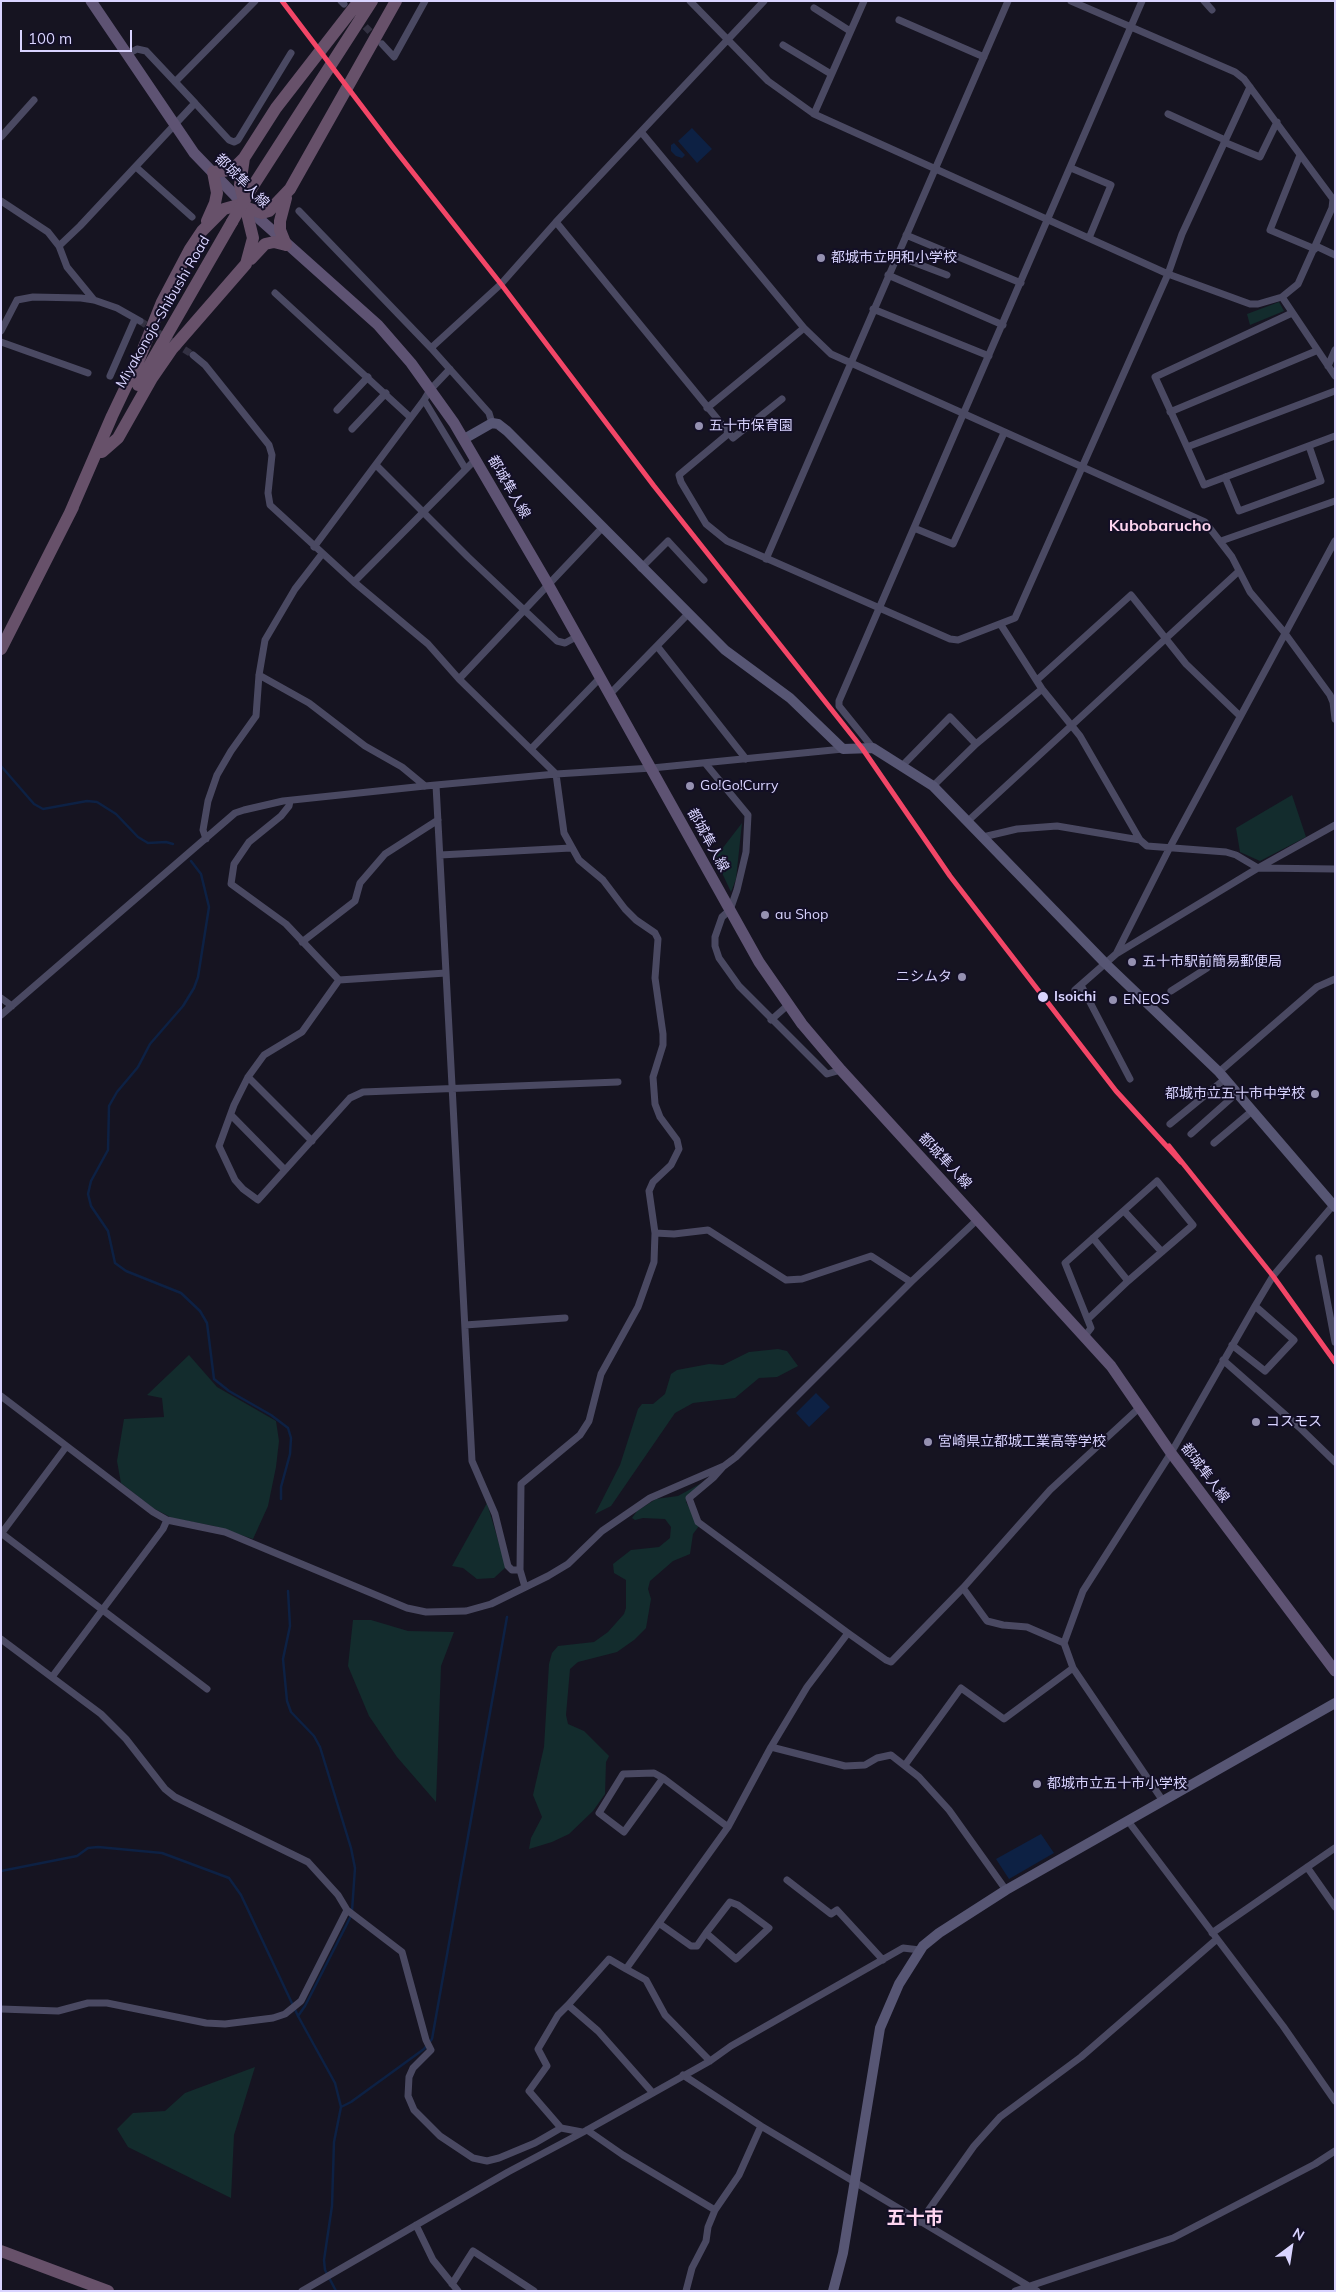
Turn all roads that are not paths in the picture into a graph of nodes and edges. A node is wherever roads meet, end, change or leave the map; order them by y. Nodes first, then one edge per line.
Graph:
1 (91, 1) edge
2 (255, 1) edge
3 (359, 1) edge
4 (372, 1) edge
5 (396, 1) edge
6 (425, 1) edge
7 (690, 1) edge
8 (764, 1) edge
9 (864, 1) edge
10 (1008, 1) edge
11 (1071, 1) edge
12 (1142, 1) edge
13 (1204, 1) edge
14 (814, 8) dead end
15 (1212, 10) dead end
16 (899, 20) dead end
17 (1130, 28) junction
18 (850, 31) junction
19 (728, 41) junction
20 (382, 44) tunnel mouth
21 (335, 45) junction
22 (784, 46) dead end
23 (291, 53) dead end
24 (128, 54) junction
25 (984, 56) junction
26 (831, 74) junction
27 (175, 82) junction
28 (1250, 87) junction
29 (34, 100) dead end
30 (195, 102) junction
31 (814, 114) junction
32 (1168, 114) dead end
33 (1277, 122) junction
34 (175, 126) junction
35 (642, 132) junction
36 (1, 137) edge
37 (1224, 141) junction
38 (1300, 155) junction
39 (244, 158) junction
40 (136, 167) junction
41 (1070, 168) junction
42 (934, 169) junction
43 (213, 172) junction
44 (290, 189) junction
45 (1, 201) edge
46 (246, 207) junction
47 (299, 211) dead end
48 (192, 217) dead end
49 (1048, 220) junction
50 (556, 222) junction
51 (202, 231) junction
52 (906, 235) junction
53 (1089, 238) junction
54 (286, 244) junction
55 (59, 246) junction
56 (1315, 248) junction
57 (1335, 255) edge
58 (896, 256) junction
59 (246, 264) junction
60 (1168, 274) junction
61 (888, 275) junction
62 (947, 276) dead end
63 (1021, 284) junction
64 (275, 293) dead end
65 (1282, 297) junction
66 (94, 300) junction
67 (873, 309) junction
68 (1292, 313) junction
69 (3, 321) edge
70 (1003, 325) junction
71 (804, 328) junction
72 (1, 331) edge
73 (1, 342) edge
74 (431, 348) junction
75 (1335, 350) edge
76 (1316, 352) junction
77 (193, 355) tunnel mouth
78 (989, 356) junction
79 (849, 363) junction
80 (1328, 366) junction
81 (450, 369) junction
82 (88, 373) dead end
83 (110, 376) dead end
84 (1335, 376) edge
85 (368, 377) junction
86 (430, 390) junction
87 (1335, 391) edge
88 (386, 393) junction
89 (782, 399) dead end
90 (424, 400) junction
91 (707, 408) junction
92 (337, 410) dead end
93 (1170, 412) junction
94 (963, 415) junction
95 (410, 417) junction
96 (492, 424) junction
97 (352, 429) dead end
98 (1004, 433) junction
99 (728, 434) junction
100 (1335, 436) edge
101 (464, 439) junction
102 (1309, 446) junction
103 (1187, 447) junction
104 (102, 452) junction
105 (476, 459) junction
106 (376, 465) junction
107 (1082, 466) junction
108 (465, 468) junction
109 (1226, 477) junction
110 (1335, 501) edge
111 (423, 510) junction
112 (70, 513) junction
113 (602, 528) junction
114 (914, 528) junction
115 (1221, 541) junction
116 (1335, 541) edge
117 (314, 547) junction
118 (322, 554) junction
119 (766, 559) junction
120 (641, 568) junction
121 (1239, 571) junction
122 (704, 580) dead end
123 (354, 582) junction
124 (548, 584) junction
125 (525, 609) junction
126 (880, 609) junction
127 (688, 614) junction
128 (1001, 625) junction
129 (1284, 632) junction
130 (576, 637) junction
131 (1166, 637) junction
132 (657, 646) junction
133 (1, 650) edge
134 (258, 675) junction
135 (459, 678) junction
136 (600, 678) junction
137 (1036, 680) junction
138 (1042, 690) junction
139 (609, 695) junction
140 (1240, 716) junction
141 (1335, 719) edge
142 (1072, 724) junction
143 (976, 744) junction
144 (873, 748) junction
145 (531, 749) junction
146 (843, 749) junction
147 (746, 758) junction
148 (705, 763) junction
149 (903, 765) junction
150 (652, 768) junction
151 (556, 774) junction
152 (436, 785) junction
153 (425, 786) junction
154 (933, 786) junction
155 (290, 801) junction
156 (438, 820) junction
157 (968, 821) junction
158 (1335, 825) edge
159 (984, 837) junction
160 (206, 838) junction
161 (1140, 840) junction
162 (571, 848) junction
163 (1169, 849) junction
164 (440, 854) junction
165 (1258, 868) junction
166 (1335, 868) edge
167 (730, 910) junction
168 (302, 942) junction
169 (1116, 954) junction
170 (1105, 963) junction
171 (1208, 968) dead end
172 (446, 973) junction
173 (1335, 979) edge
174 (339, 980) junction
175 (1171, 991) dead end
176 (1, 998) edge
177 (12, 1006) junction
178 (788, 1006) junction
179 (1, 1016) edge
180 (771, 1020) junction
181 (841, 1070) junction
182 (1222, 1076) junction
183 (248, 1077) junction
184 (1130, 1079) dead end
185 (618, 1082) dead end
186 (453, 1090) junction
187 (1237, 1093) junction
188 (1252, 1111) junction
189 (231, 1115) junction
190 (1170, 1124) dead end
191 (1191, 1134) dead end
192 (312, 1141) junction
193 (1214, 1143) dead end
194 (285, 1170) junction
195 (1334, 1205) edge
196 (1124, 1211) junction
197 (978, 1219) junction
198 (655, 1233) junction
199 (1093, 1238) junction
200 (1162, 1252) junction
201 (1318, 1258) dead end
202 (1128, 1281) junction
203 (911, 1282) junction
204 (1254, 1306) junction
205 (565, 1318) dead end
206 (1088, 1319) junction
207 (465, 1325) junction
208 (1085, 1336) junction
209 (1335, 1342) edge
210 (1232, 1345) junction
211 (1223, 1360) junction
212 (1, 1396) edge
213 (1139, 1408) junction
214 (66, 1447) junction
215 (1171, 1453) junction
216 (1335, 1462) edge
217 (724, 1466) junction
218 (167, 1520) junction
219 (1, 1533) edge
220 (520, 1570) junction
221 (526, 1587) junction
222 (963, 1588) junction
223 (103, 1610) junction
224 (848, 1633) junction
225 (1, 1639) edge
226 (1064, 1643) junction
227 (1073, 1668) junction
228 (1335, 1672) edge
229 (52, 1677) junction
230 (207, 1689) dead end
231 (1335, 1703) edge
232 (770, 1747) junction
233 (905, 1765) junction
234 (663, 1778) junction
235 (1163, 1801) junction
236 (1128, 1821) junction
237 (728, 1827) junction
238 (1335, 1848) edge
239 (1307, 1867) junction
240 (788, 1880) dead end
241 (1006, 1890) junction
242 (1335, 1906) edge
243 (347, 1910) junction
244 (660, 1924) junction
245 (706, 1933) junction
246 (1215, 1936) junction
247 (920, 1950) junction
248 (883, 1960) junction
249 (626, 1969) junction
250 (568, 2004) junction
251 (1, 2009) edge
252 (710, 2061) junction
253 (683, 2075) junction
254 (652, 2092) junction
255 (1335, 2101) edge
256 (761, 2126) junction
257 (561, 2128) junction
258 (585, 2131) junction
259 (1335, 2151) edge
260 (855, 2181) junction
261 (715, 2210) junction
262 (920, 2222) junction
263 (416, 2225) junction
264 (1, 2251) edge
265 (452, 2284) junction
266 (1029, 2286) junction
267 (108, 2291) edge
268 (302, 2291) edge
269 (458, 2291) edge
270 (534, 2291) edge
271 (686, 2291) edge
272 (833, 2291) edge
273 (1015, 2291) edge
274 (1037, 2291) edge

1 - 24 main road, 都城隼人線
2 - 27 street
3 - 21 highway
4 - 21 highway, Miyakonojo-Shibushi Road
5 - 44 highway
6 - 20 street
7 - 19 street
8 - 19 street
9 - 18 street
10 - 25 street
11 - 17 street
12 - 17 street
13 - 15 street
14 - 18 street
16 - 25 street
17 - 28 street
17 - 41 street
18 - 26 street
19 - 31 street
19 - 35 street
21 - 39 highway
21 - 104 highway, Miyakonojo-Shibushi Road, bridge
22 - 26 street
23 - 30 street
24 - 27 street
24 - 34 main road, 都城隼人線
25 - 42 street
26 - 31 street
27 - 30 street
28 - 33 street
28 - 37 street
29 - 36 street
30 - 34 street
31 - 42 street
32 - 37 street
33 - 37 street
33 - 38 street
34 - 40 street
34 - 43 main road, 都城隼人線
35 - 50 street
35 - 71 street
37 - 60 street
38 - 56 street
38 - 56 street
39 - 43 highway
39 - 46 highway
40 - 48 street
40 - 55 street
41 - 49 street
41 - 53 street
42 - 49 street
42 - 52 street
43 - 46 main road, 都城隼人線
43 - 51 highway
44 - 46 highway
44 - 54 highway
45 - 55 street
46 - 51 highway
46 - 54 main road, 都城隼人線
46 - 59 highway
47 - 74 street
49 - 53 street
49 - 63 street
50 - 74 street
50 - 91 street
51 - 112 highway
52 - 58 street
52 - 63 street
53 - 60 street
54 - 59 highway
54 - 86 main road, 都城隼人線
55 - 66 street
56 - 57 street
56 - 65 street
58 - 61 street
58 - 62 street
59 - 104 highway
60 - 65 street
60 - 107 street
61 - 67 street
61 - 70 street
63 - 70 street
64 - 85 street
65 - 68 street
66 - 69 street
66 - 83 street
67 - 78 street
67 - 79 street
68 - 76 street
68 - 93 street
69 - 72 street
70 - 78 street
71 - 79 street
71 - 91 street
73 - 82 street
74 - 81 street
75 - 80 street
76 - 80 street
76 - 93 street
77 - 117 street
78 - 94 street
79 - 94 street
79 - 119 street
80 - 84 street
81 - 86 street
81 - 96 street
85 - 88 street
85 - 92 street
86 - 90 street
86 - 101 main road, 都城隼人線
87 - 103 street
88 - 95 street
88 - 97 street
89 - 99 street
90 - 95 street
90 - 108 street
91 - 99 street
93 - 103 street
94 - 98 street
94 - 114 street
95 - 106 street
96 - 101 street
96 - 113 street
98 - 107 street
98 - 114 street
99 - 119 street
100 - 102 street
101 - 105 main road, 都城隼人線
102 - 109 street
102 - 109 street
103 - 109 street
104 - 112 highway, Miyakonojo-Shibushi Road
105 - 108 street
105 - 124 main road, 都城隼人線
106 - 111 street
106 - 117 street
107 - 115 street
107 - 128 street
108 - 111 street
110 - 115 street
111 - 123 street
111 - 125 street
112 - 133 highway, Miyakonojo-Shibushi Road
113 - 120 street
113 - 124 street
114 - 126 street
115 - 121 street
116 - 129 street
117 - 118 street
118 - 123 street
118 - 134 street
119 - 126 street
120 - 122 street
120 - 127 street
121 - 129 street
121 - 131 street
123 - 135 street
124 - 125 street
124 - 130 main road, 都城隼人線
125 - 130 street
125 - 135 street
126 - 128 street
126 - 144 street
127 - 132 street
127 - 146 street
128 - 137 street
129 - 140 street
129 - 141 street
130 - 136 main road, 都城隼人線
131 - 137 street
131 - 140 street
131 - 142 street
132 - 139 street
132 - 147 street
134 - 153 street
134 - 160 street
135 - 145 street
136 - 139 main road, 都城隼人線
136 - 145 street
137 - 138 street
138 - 142 street
138 - 143 street
139 - 150 main road, 都城隼人線
140 - 163 street
142 - 157 street
142 - 161 street
143 - 149 street
143 - 154 street
144 - 146 street
144 - 149 street
145 - 151 street
146 - 147 street
147 - 148 street
148 - 150 street
148 - 167 street
149 - 154 street
150 - 151 street
150 - 167 main road, 都城隼人線
151 - 152 street
151 - 162 street
152 - 153 street
152 - 156 street
153 - 155 street
154 - 157 street
155 - 160 street
155 - 168 street
156 - 164 street
156 - 168 street
157 - 159 street
158 - 165 street
159 - 161 street
159 - 170 street
160 - 177 street
161 - 163 street
162 - 164 street
162 - 198 street
163 - 165 street
163 - 169 street
164 - 172 street
165 - 166 street
165 - 169 street
167 - 178 main road, 都城隼人線
167 - 180 street
168 - 174 street
169 - 170 street
170 - 182 street
170 - 184 street
171 - 175 street
172 - 174 street
172 - 186 street
173 - 182 street
174 - 183 street
176 - 177 street
177 - 179 street
178 - 180 street
178 - 181 main road, 都城隼人線
180 - 181 street
181 - 197 main road, 都城隼人線
182 - 187 street
182 - 190 street
183 - 189 street
183 - 192 street
185 - 186 street
186 - 192 street
186 - 207 street
187 - 188 street
187 - 191 street
188 - 193 street
188 - 195 street
189 - 194 street
189 - 194 street
192 - 194 street
195 - 204 street
196 - 199 street
196 - 200 street
196 - 200 street
197 - 203 street
197 - 208 main road, 都城隼人線
198 - 203 street
198 - 220 street
199 - 202 street
199 - 206 street
200 - 202 street
201 - 209 street
202 - 206 street
203 - 217 street
204 - 210 street
204 - 210 street
205 - 207 street
206 - 208 street
207 - 220 street
208 - 213 main road, 都城隼人線
210 - 211 street
211 - 215 street
211 - 216 street
212 - 214 street
213 - 215 main road, 都城隼人線
213 - 222 street
214 - 218 street
214 - 219 street
215 - 226 street
215 - 228 main road, 都城隼人線
217 - 221 street
217 - 224 street
218 - 221 street
218 - 223 street
219 - 223 street
220 - 221 street
222 - 224 street
222 - 226 street
223 - 229 street
223 - 230 street
224 - 232 street
225 - 229 street
226 - 227 street
227 - 233 street
227 - 235 street
229 - 243 street
231 - 235 street
232 - 233 street
232 - 237 street
233 - 241 street
234 - 234 street
234 - 237 street
235 - 236 street
236 - 241 street
236 - 246 street
237 - 244 street
238 - 239 street
239 - 242 street
239 - 246 street
240 - 248 street
241 - 247 street
243 - 251 street
243 - 257 street
244 - 245 street
244 - 249 street
245 - 245 street
246 - 255 street
246 - 262 street
247 - 248 street
247 - 260 street
248 - 252 street
249 - 250 street
249 - 252 street
250 - 254 street
250 - 257 street
252 - 253 street
253 - 254 street
253 - 256 street
254 - 258 street
256 - 260 street
256 - 261 street
257 - 258 street
258 - 261 street
258 - 263 street
259 - 266 street
260 - 262 street
260 - 272 street
261 - 271 street
262 - 266 street
263 - 265 street
263 - 268 street
264 - 267 highway
265 - 269 street
265 - 270 street
266 - 273 street
266 - 274 street

